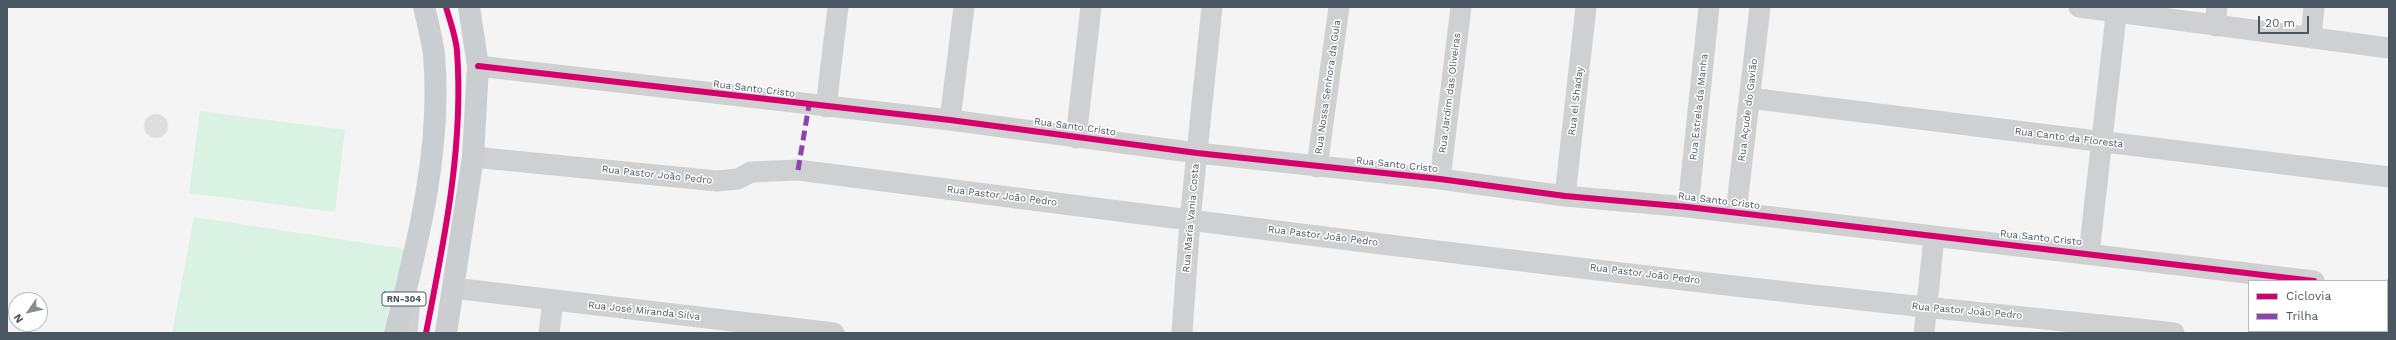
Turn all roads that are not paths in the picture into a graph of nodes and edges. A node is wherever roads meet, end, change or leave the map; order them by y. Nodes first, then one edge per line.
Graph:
1 (424, 7) edge
2 (470, 7) edge
3 (838, 7) edge
4 (964, 7) edge
5 (1092, 7) edge
6 (1212, 7) edge
7 (1339, 7) edge
8 (1461, 7) edge
9 (1586, 7) edge
10 (1709, 7) edge
11 (1760, 7) edge
12 (2079, 7) edge
13 (2314, 7) edge
14 (2117, 10) edge
15 (2216, 16) edge
16 (2311, 38) junction
17 (2389, 48) edge
18 (478, 66) junction
19 (1749, 98) junction
20 (826, 106) junction
21 (950, 120) junction
22 (1076, 138) junction
23 (2101, 142) junction
24 (1197, 153) junction
25 (473, 157) junction
26 (1317, 167) junction
27 (2389, 177) edge
28 (1440, 179) junction
29 (1565, 196) junction
30 (1688, 207) junction
31 (1736, 213) junction
32 (1190, 220) junction
33 (1934, 237) junction
34 (2089, 254) junction
35 (412, 265) junction
36 (2306, 280) edge
37 (453, 288) junction
38 (553, 301) junction
39 (1927, 308) junction
40 (711, 326) edge
41 (396, 333) edge
42 (407, 333) edge
43 (446, 333) edge
44 (549, 333) edge
45 (834, 333) edge
46 (1182, 333) edge
47 (1924, 333) edge
48 (2174, 333) edge

1 - 35 main road, RN-304
2 - 18 main road
3 - 20 street
4 - 21 street
5 - 22 street
6 - 24 street, Rua Maria Vania Costa
7 - 26 street, Rua Nossa Senhora da Guia
8 - 28 street, Rua Jardim das Oliveiras
9 - 29 street, Rua el Shaday
10 - 30 street, Rua Estrela da Manha
11 - 19 street, Rua Açude do Gavião
12 - 14 street
13 - 16 street
14 - 15 street
14 - 23 street
15 - 16 street
16 - 17 street
18 - 20 street, Rua Santo Cristo
18 - 25 main road
19 - 23 street, Rua Canto da Floresta
19 - 31 street, Rua Açude do Gavião
20 - 21 street, Rua Santo Cristo
21 - 22 street, Rua Santo Cristo
22 - 24 street, Rua Santo Cristo
23 - 27 street, Rua Canto da Floresta
23 - 34 street
24 - 26 street, Rua Santo Cristo
24 - 32 street, Rua Maria Vania Costa
25 - 32 street, Rua Pastor João Pedro
25 - 37 main road
26 - 28 street, Rua Santo Cristo
28 - 29 street, Rua Santo Cristo
29 - 30 street, Rua Santo Cristo
30 - 31 street, Rua Santo Cristo
31 - 33 street, Rua Santo Cristo
32 - 39 street, Rua Pastor João Pedro
32 - 46 street, Rua Maria Vania Costa
33 - 34 street, Rua Santo Cristo
33 - 39 street
34 - 36 street, Rua Santo Cristo
35 - 41 main road, RN-304
35 - 42 street
37 - 38 street, Rua José Miranda Silva
37 - 43 main road
38 - 40 street, Rua José Miranda Silva
38 - 44 street
39 - 47 street
39 - 48 street, Rua Pastor João Pedro
40 - 45 street, Rua José Miranda Silva

